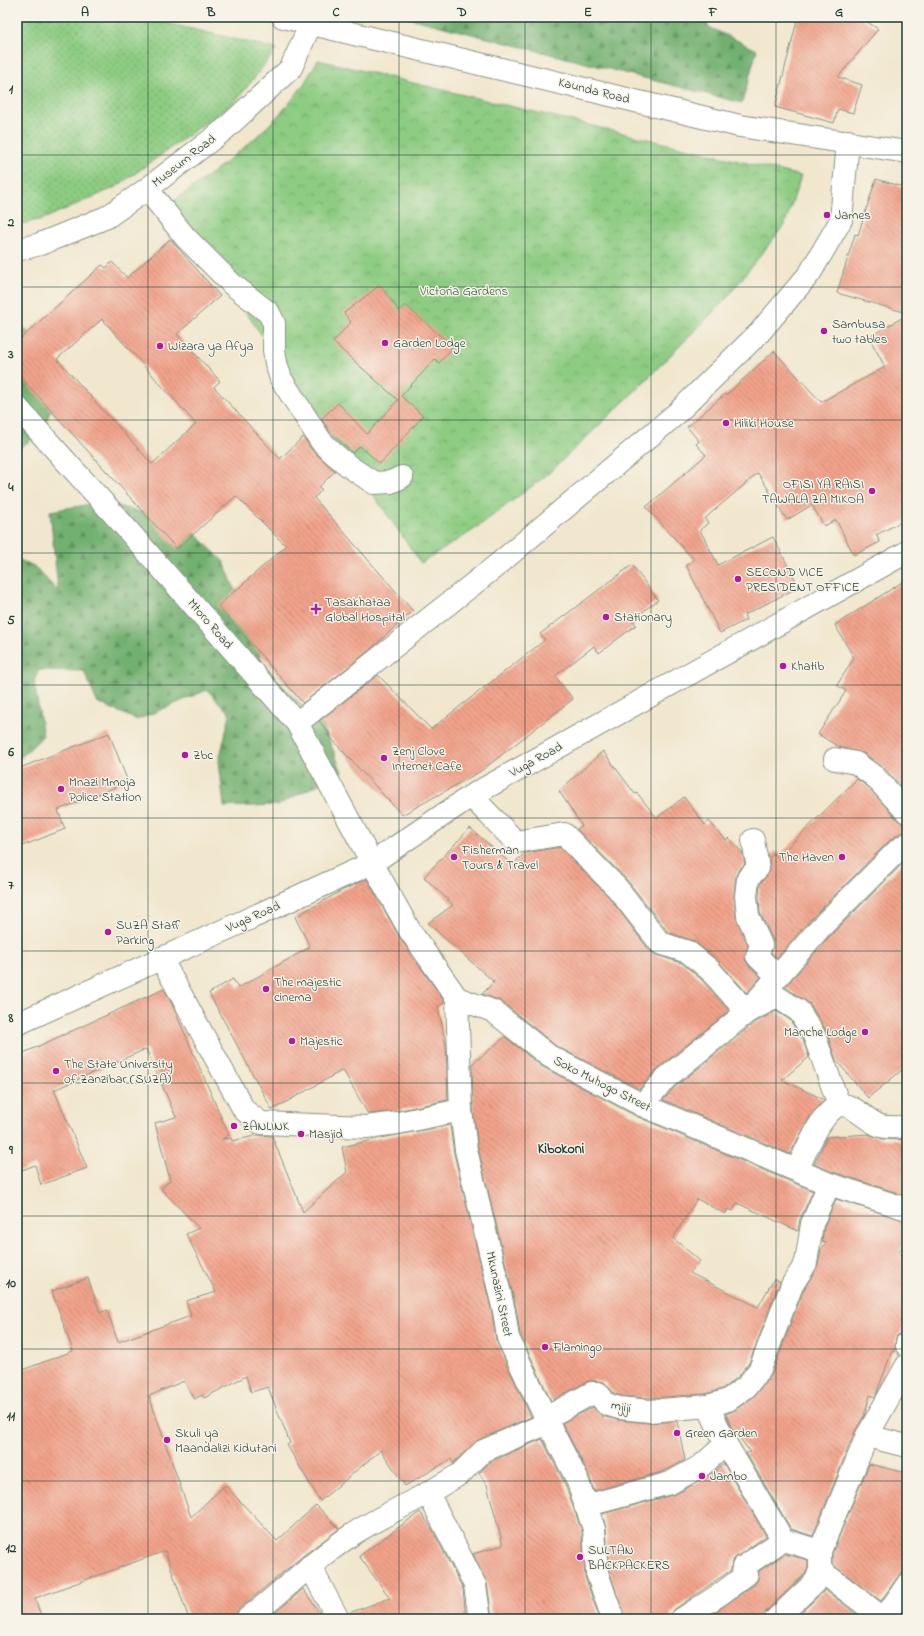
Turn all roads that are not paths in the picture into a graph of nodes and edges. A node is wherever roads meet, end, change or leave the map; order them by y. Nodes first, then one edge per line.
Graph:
1 (283, 17) edge
2 (311, 23) junction
3 (848, 142) junction
4 (907, 152) edge
5 (147, 189) junction
6 (17, 250) edge
7 (17, 407) edge
8 (402, 477) dead end
9 (907, 552) edge
10 (297, 723) junction
11 (835, 759) dead end
12 (471, 796) junction
13 (907, 812) edge
14 (753, 840) dead end
15 (907, 844) edge
16 (372, 863) junction
17 (161, 958) junction
18 (777, 976) junction
19 (457, 998) junction
20 (747, 1012) junction
21 (17, 1024) edge
22 (642, 1105) junction
23 (839, 1105) junction
24 (461, 1110) junction
25 (907, 1127) edge
26 (797, 1170) junction
27 (829, 1184) junction
28 (907, 1209) edge
29 (907, 1365) edge
30 (708, 1406) junction
31 (547, 1420) junction
32 (867, 1436) junction
33 (726, 1444) junction
34 (907, 1446) edge
35 (428, 1493) junction
36 (585, 1506) junction
37 (783, 1540) junction
38 (820, 1560) junction
39 (310, 1566) junction
40 (907, 1585) edge
41 (247, 1619) edge
42 (338, 1619) edge
43 (478, 1619) edge
44 (613, 1619) edge
45 (682, 1619) edge
46 (776, 1619) edge
47 (884, 1619) edge

1 - 2 street, Kaunda Road
2 - 3 street, Kaunda Road
2 - 5 street, Museum Road
3 - 4 street, Kaunda Road
3 - 10 street
5 - 6 street, Museum Road
5 - 8 street
7 - 10 street, Mtoro Road
9 - 12 street, Vuga Road
10 - 16 street, Mtoro Road
11 - 13 street
12 - 16 street, Vuga Road
12 - 20 street
14 - 18 street
15 - 18 street
16 - 17 street, Vuga Road
16 - 19 street
17 - 21 street, Vuga Road
17 - 24 street
18 - 20 street
19 - 22 street, Soko Muhogo Street
19 - 24 street, Mkunazini Street
20 - 22 street
20 - 23 street
22 - 26 street, Soko Muhogo Street
23 - 25 street
23 - 26 street
24 - 31 street, Mkunazini Street
26 - 27 street, Soko Muhogo Street
27 - 28 street, Soko Muhogo Street
27 - 30 street
29 - 32 street
30 - 31 street, mjiji
30 - 33 street
31 - 35 street
31 - 36 street, Mkunazini Street
32 - 34 street
32 - 38 street
33 - 36 street
33 - 37 street
35 - 39 street
35 - 43 street
36 - 44 street, Mkunazini Street
37 - 38 street
37 - 45 street
38 - 46 street
38 - 47 street
39 - 41 street
39 - 42 street
40 - 47 street

